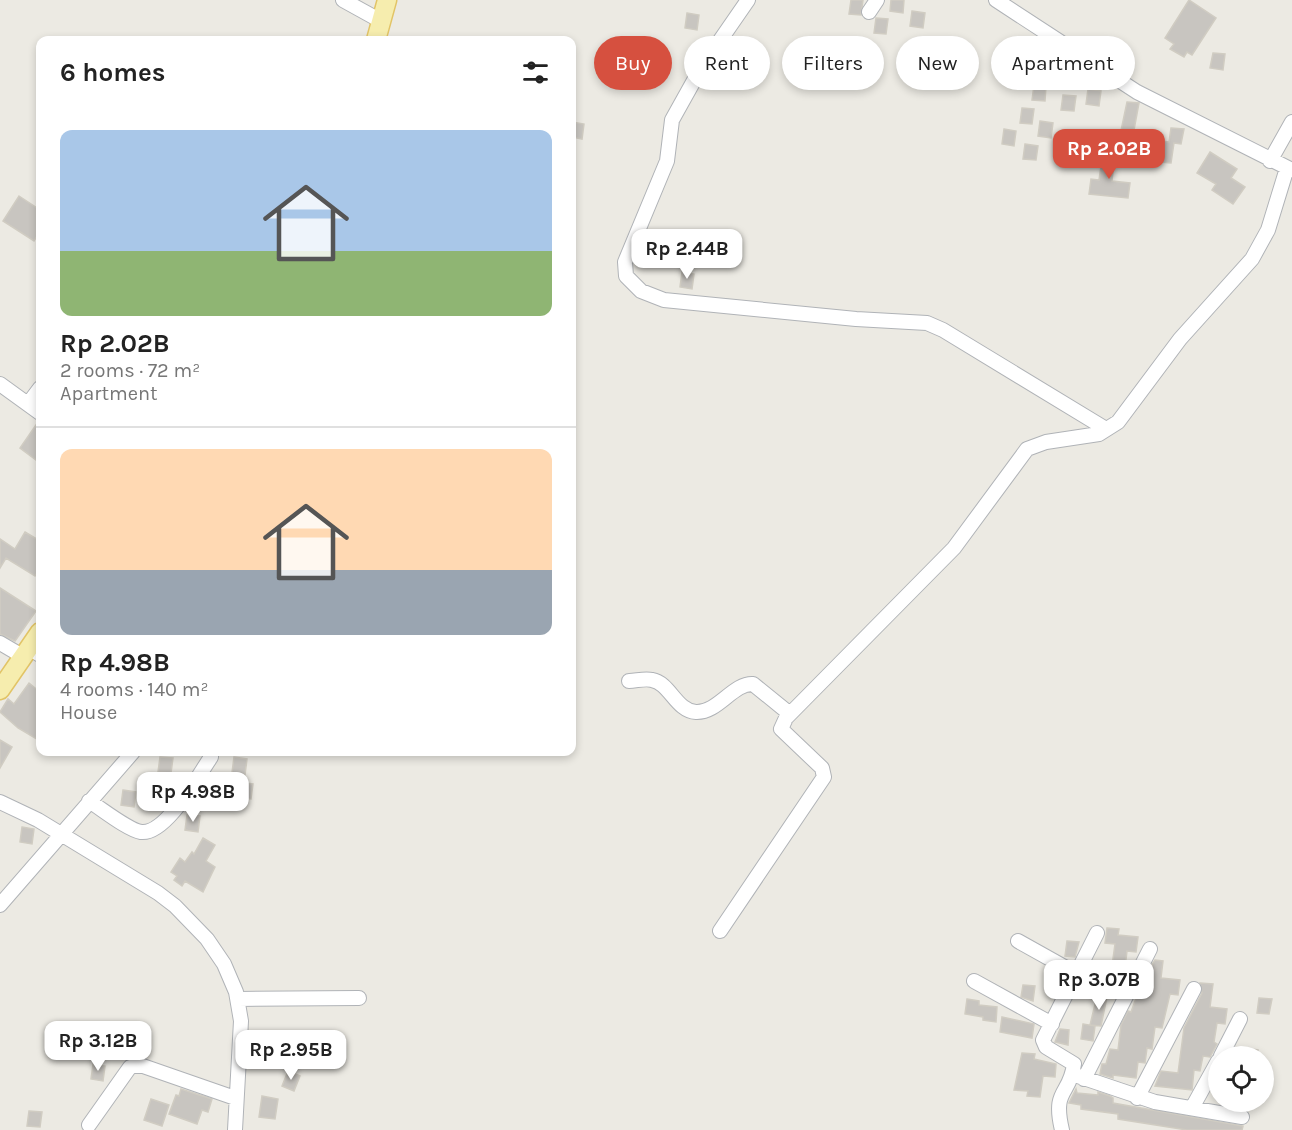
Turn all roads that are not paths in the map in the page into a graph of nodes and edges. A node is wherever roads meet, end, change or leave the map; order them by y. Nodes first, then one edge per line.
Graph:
1 (343, 0) edge
2 (387, 0) edge
3 (748, 0) edge
4 (996, 0) edge
5 (381, 21) junction
6 (377, 36) edge
7 (1292, 122) edge
8 (1270, 161) junction
9 (1290, 169) edge
10 (0, 384) edge
11 (36, 393) edge
12 (28, 404) junction
13 (36, 410) edge
14 (1106, 429) junction
15 (0, 643) edge
16 (31, 654) edge
17 (629, 681) dead end
18 (0, 690) edge
19 (790, 714) junction
20 (129, 756) edge
21 (211, 757) dead end
22 (89, 801) junction
23 (0, 802) edge
24 (60, 834) junction
25 (0, 905) edge
26 (720, 931) dead end
27 (1097, 933) dead end
28 (1018, 941) dead end
29 (1150, 949) dead end
30 (1077, 974) junction
31 (974, 981) dead end
32 (1194, 989) dead end
33 (359, 998) dead end
34 (238, 999) junction
35 (1240, 1019) dead end
36 (1052, 1024) junction
37 (1226, 1046) edge
38 (1078, 1076) junction
39 (1208, 1079) edge
40 (235, 1098) junction
41 (1137, 1098) junction
42 (1192, 1108) junction
43 (1242, 1117) dead end
44 (89, 1125) dead end
45 (235, 1130) edge
46 (1062, 1130) edge

1 - 5 street
2 - 5 main road
3 - 14 street
4 - 8 street
5 - 6 main road
7 - 8 street
8 - 9 street
9 - 14 street
10 - 12 street
11 - 12 street
12 - 13 street
14 - 19 street
15 - 16 street
16 - 18 main road
17 - 19 street
19 - 26 street
20 - 22 street
21 - 22 street
22 - 24 street
23 - 24 street
24 - 25 street
24 - 34 street
27 - 30 street
28 - 30 street
29 - 38 street
30 - 36 street
31 - 36 street
32 - 41 street
33 - 34 street
34 - 40 street
35 - 37 street
36 - 38 street
38 - 41 street
38 - 46 street
39 - 42 street
40 - 44 street
40 - 45 street
41 - 42 street
42 - 43 street

